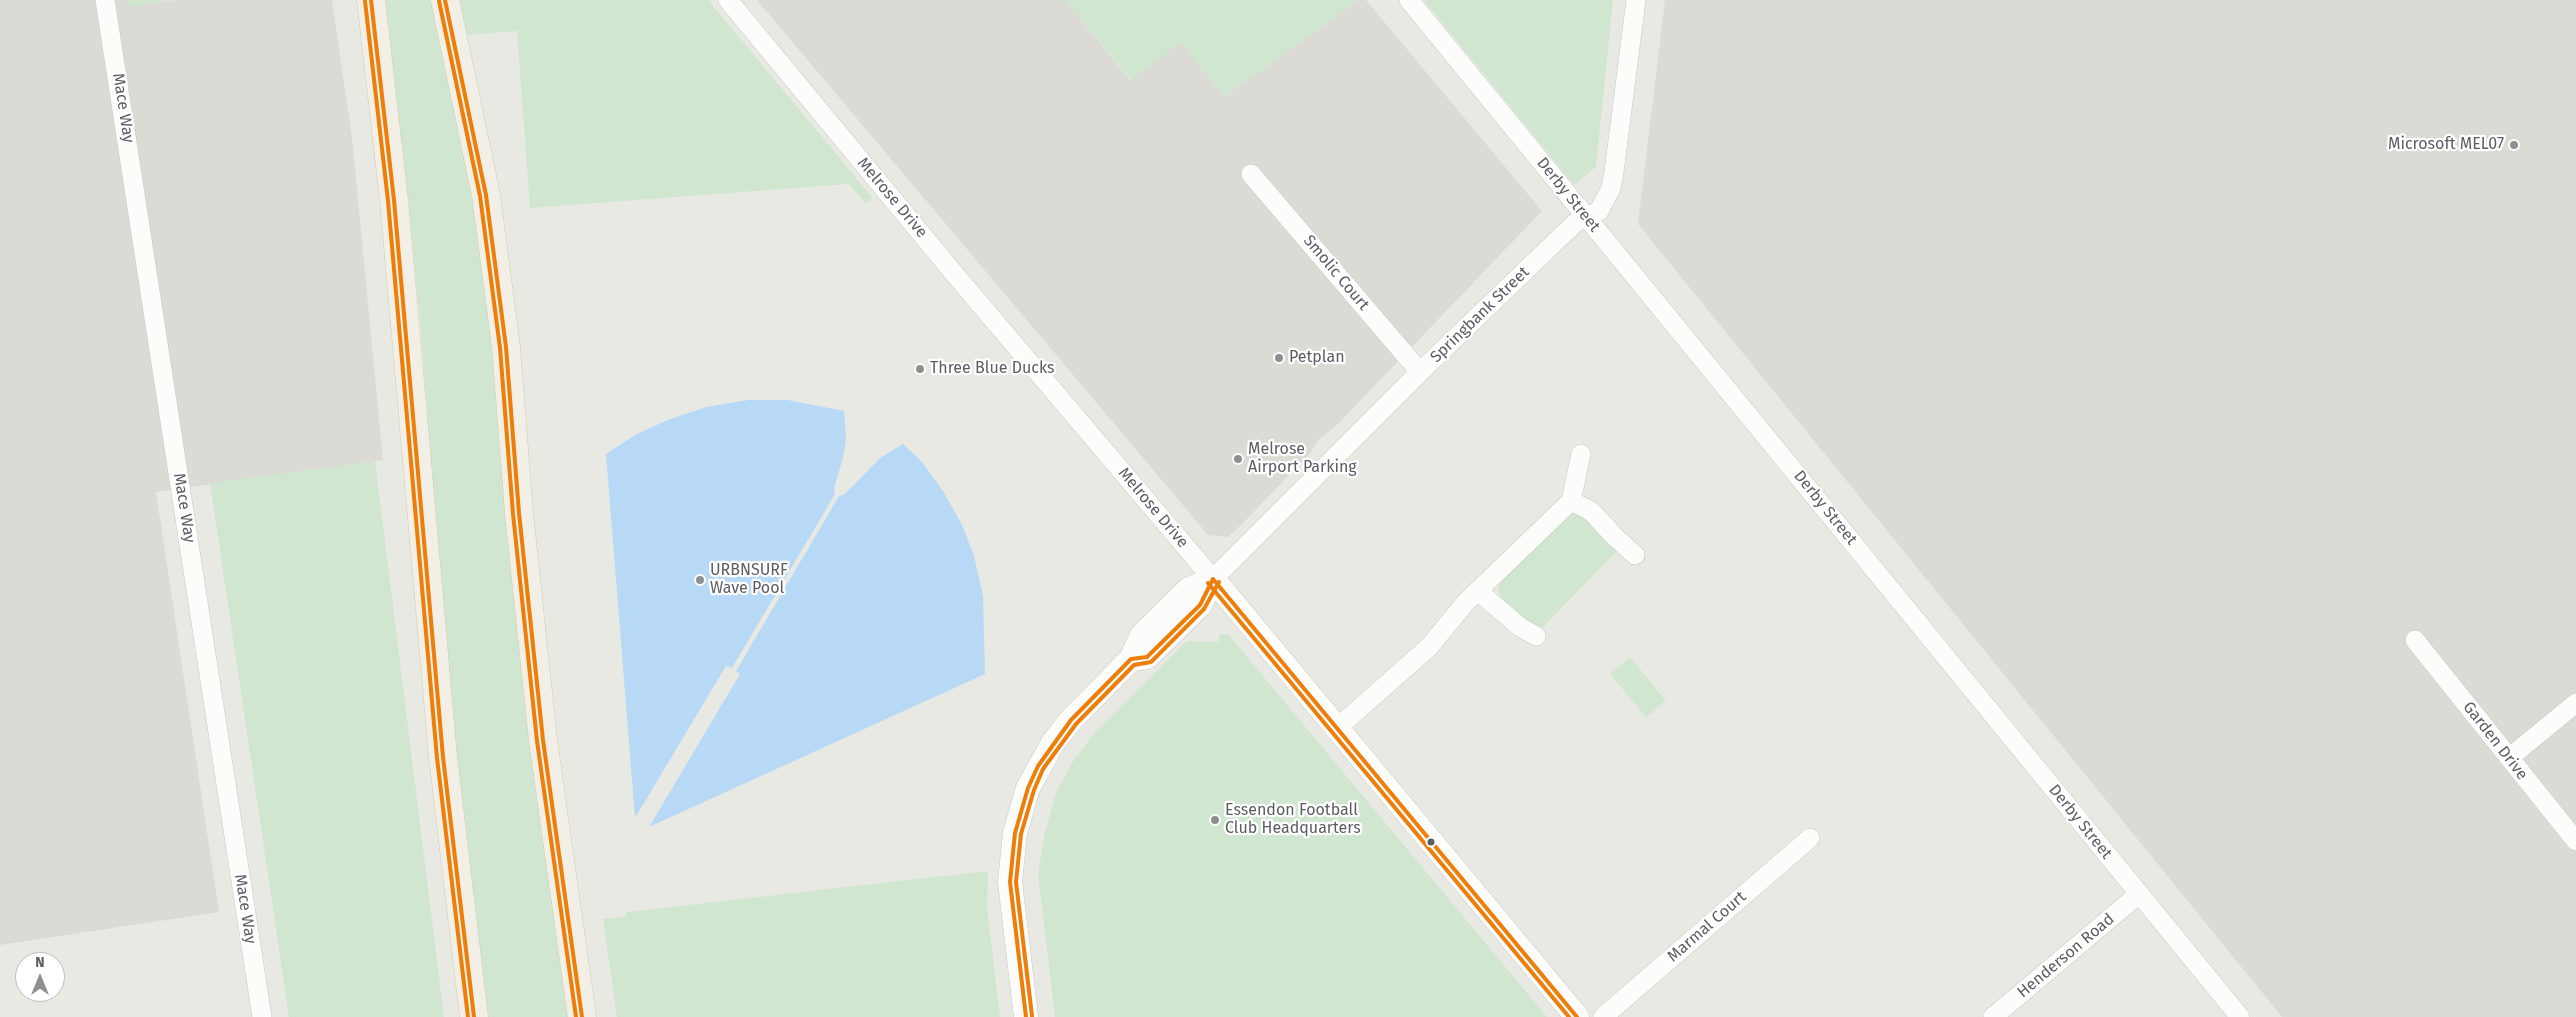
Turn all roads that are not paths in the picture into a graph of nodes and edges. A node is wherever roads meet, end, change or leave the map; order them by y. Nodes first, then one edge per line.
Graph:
1 (105, 0) edge
2 (371, 0) edge
3 (446, 0) edge
4 (728, 0) edge
5 (1409, 0) edge
6 (1636, 0) edge
7 (1251, 174) dead end
8 (1586, 218) junction
9 (1420, 372) junction
10 (1581, 454) dead end
11 (1571, 501) junction
12 (1635, 555) dead end
13 (1213, 579) junction
14 (1479, 592) junction
15 (1536, 636) dead end
16 (2415, 640) dead end
17 (2576, 703) edge
18 (1336, 729) junction
19 (2509, 758) junction
20 (1810, 838) dead end
21 (2576, 841) edge
22 (2139, 894) junction
23 (262, 1017) edge
24 (474, 1017) edge
25 (582, 1017) edge
26 (1026, 1017) edge
27 (1577, 1017) edge
28 (1603, 1017) edge
29 (1993, 1017) edge
30 (2240, 1017) edge

1 - 23 street, Mace Way
2 - 24 main road
3 - 25 main road
4 - 13 street, Melrose Drive
5 - 8 street, Derby Street
6 - 8 street, Springbank Street
7 - 9 street, Smolic Court
8 - 9 street, Springbank Street
8 - 22 street, Derby Street
9 - 13 street, Springbank Street
10 - 11 street
11 - 12 street
11 - 14 street
13 - 18 street, Melrose Drive
13 - 26 street
14 - 15 street
14 - 18 street
16 - 19 street, Garden Drive
17 - 19 street
18 - 27 street, Melrose Drive
19 - 21 street, Garden Drive
20 - 28 street, Marmal Court
22 - 29 street, Henderson Road
22 - 30 street, Derby Street

